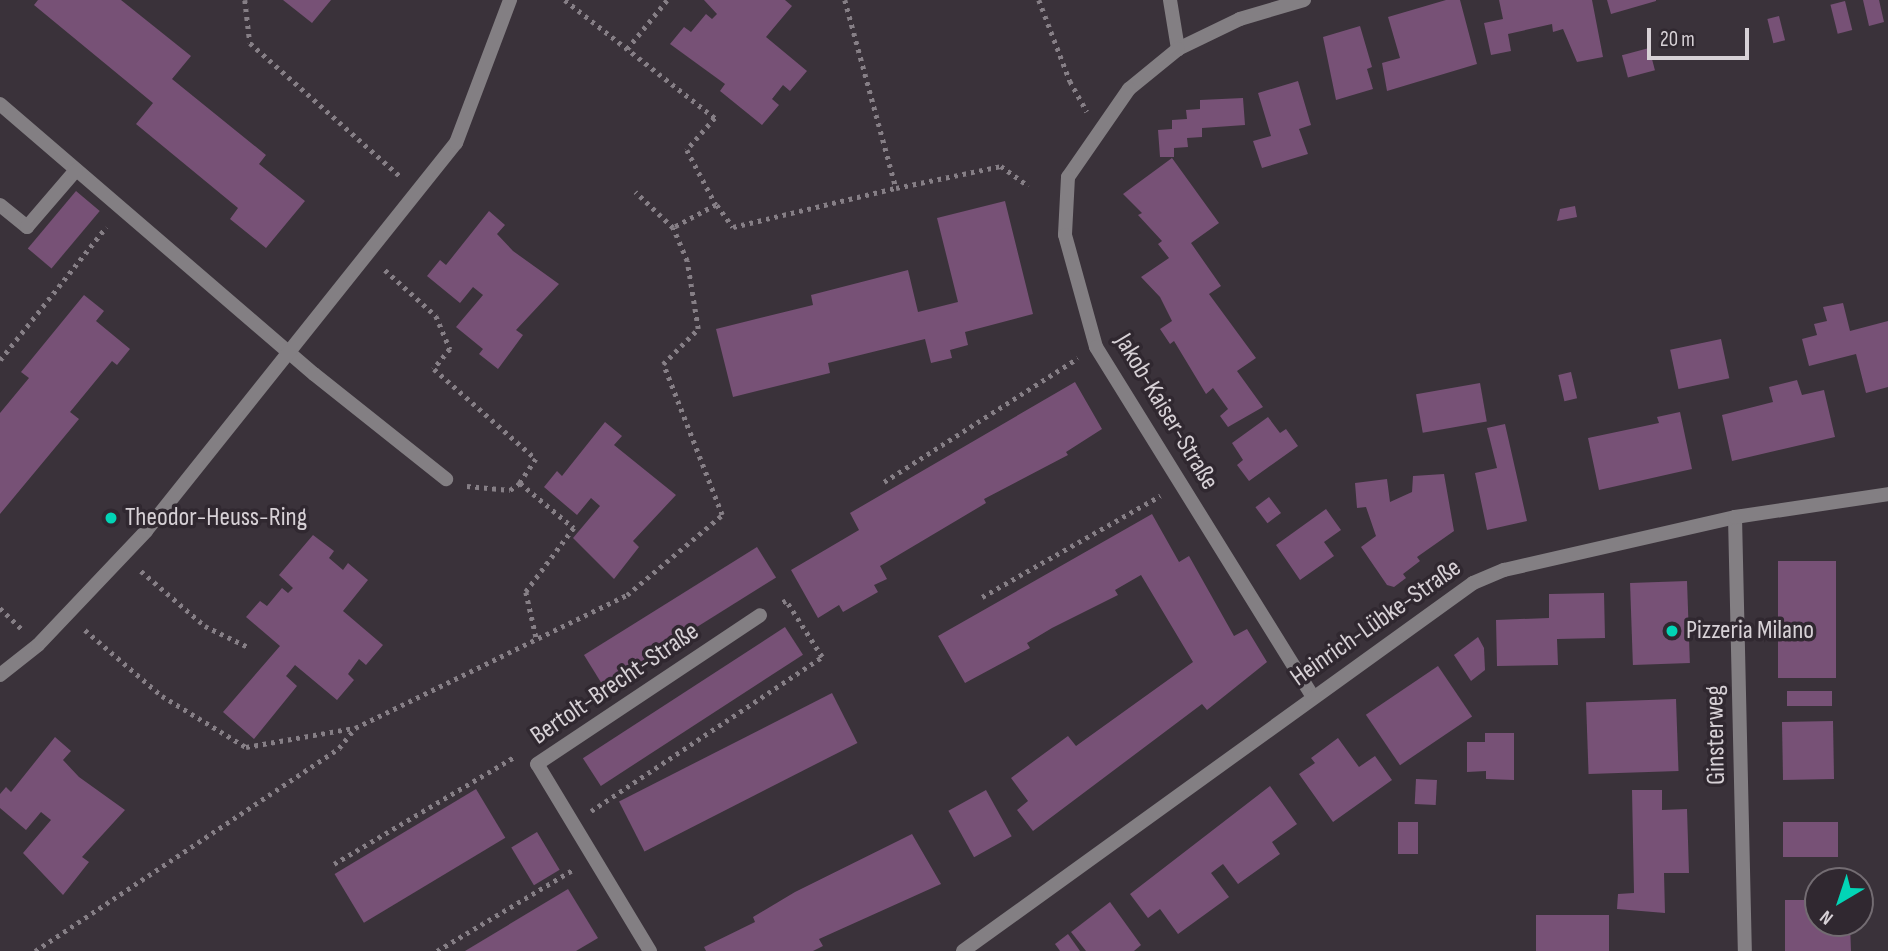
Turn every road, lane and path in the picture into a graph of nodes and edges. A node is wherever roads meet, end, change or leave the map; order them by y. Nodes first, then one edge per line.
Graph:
1 (245, 0) edge
2 (510, 0) edge
3 (565, 0) edge
4 (667, 0) edge
5 (845, 0) edge
6 (1039, 0) edge
7 (1170, 0) edge
8 (1304, 0) edge
9 (627, 49) junction
10 (1178, 49) junction
11 (0, 104) edge
12 (1097, 131) junction
13 (76, 170) junction
14 (1029, 186) dead end
15 (896, 188) junction
16 (417, 192) junction
17 (635, 192) dead end
18 (0, 205) edge
19 (716, 205) junction
20 (120, 209) junction
21 (673, 228) junction
22 (368, 255) junction
23 (1096, 347) junction
24 (292, 352) junction
25 (0, 360) edge
26 (446, 480) joint
27 (884, 482) dead end
28 (520, 483) junction
29 (1180, 484) junction
30 (1888, 494) edge
31 (1735, 517) junction
32 (126, 552) junction
33 (982, 597) dead end
34 (69, 612) junction
35 (760, 615) joint
36 (537, 641) junction
37 (248, 647) dead end
38 (0, 675) edge
39 (1312, 696) junction
40 (355, 728) junction
41 (537, 764) junction
42 (573, 824) junction
43 (593, 857) junction
44 (334, 864) dead end
45 (35, 951) edge
46 (437, 951) edge
47 (650, 951) edge
48 (963, 951) edge
49 (1745, 951) edge

1 - 16 path
2 - 16 street
3 - 9 path
4 - 9 path
5 - 15 path
6 - 12 path
7 - 10 street
8 - 10 street, Jakob-Kaiser-Straße
9 - 19 path
10 - 12 street, Jakob-Kaiser-Straße
11 - 13 street
12 - 23 street, Jakob-Kaiser-Straße
13 - 18 street
13 - 20 street
14 - 15 path
15 - 19 path
16 - 22 street
17 - 21 path
19 - 21 path
20 - 24 street
20 - 25 path
21 - 36 path
22 - 24 street
22 - 28 path
23 - 27 path
23 - 29 street, Jakob-Kaiser-Straße
24 - 26 street
24 - 32 street
26 - 28 path
28 - 36 path
29 - 33 path
29 - 39 street, Jakob-Kaiser-Straße
30 - 31 street, Heinrich-Lübke-Straße
31 - 39 street, Heinrich-Lübke-Straße
31 - 49 street, Ginsterweg
32 - 34 street
32 - 37 path
34 - 38 street
34 - 40 path
35 - 41 street, Bertolt-Brecht-Straße
35 - 42 path
36 - 40 path
39 - 48 street, Heinrich-Lübke-Straße
40 - 45 path
41 - 42 street, Bertolt-Brecht-Straße
41 - 44 path
42 - 43 street, Bertolt-Brecht-Straße
43 - 46 path
43 - 47 street, Bertolt-Brecht-Straße

